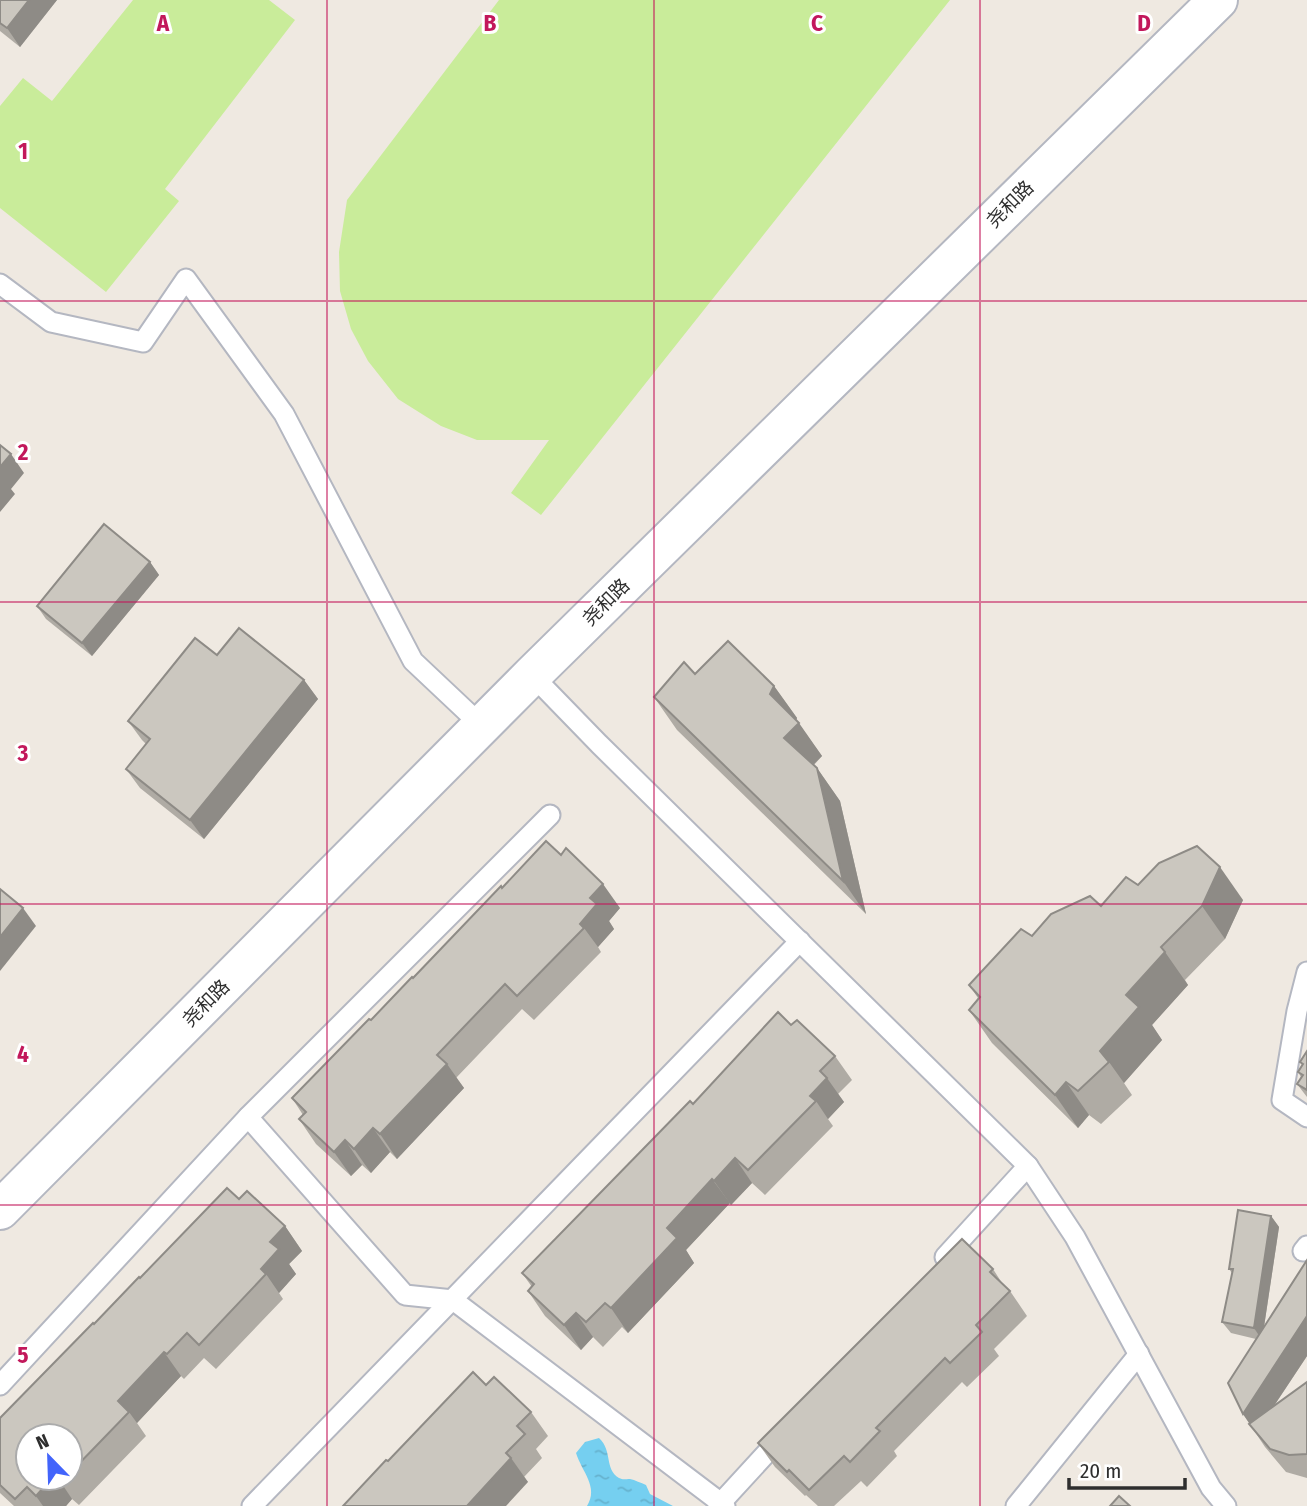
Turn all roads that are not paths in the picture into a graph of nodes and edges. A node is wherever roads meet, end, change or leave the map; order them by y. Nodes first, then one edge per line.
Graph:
1 (1218, 0) edge
2 (0, 284) edge
3 (532, 675) junction
4 (482, 726) junction
5 (550, 815) dead end
6 (800, 941) junction
7 (1307, 972) edge
8 (248, 1117) junction
9 (1307, 1117) edge
10 (1028, 1166) junction
11 (0, 1210) edge
12 (935, 1268) edge
13 (453, 1300) junction
14 (1139, 1354) junction
15 (0, 1385) edge
16 (796, 1421) edge
17 (722, 1505) edge
18 (252, 1506) edge
19 (1016, 1506) edge
20 (1226, 1506) edge

1 - 3 main road, 尧和路
2 - 4 lane
3 - 4 main road, 尧和路
3 - 6 lane
4 - 11 main road, 尧和路
5 - 8 lane
6 - 10 lane
6 - 13 lane
7 - 9 lane
8 - 13 lane
8 - 15 lane
10 - 12 lane
10 - 14 lane
13 - 17 lane
13 - 18 lane
14 - 19 lane
14 - 20 lane
16 - 17 lane

